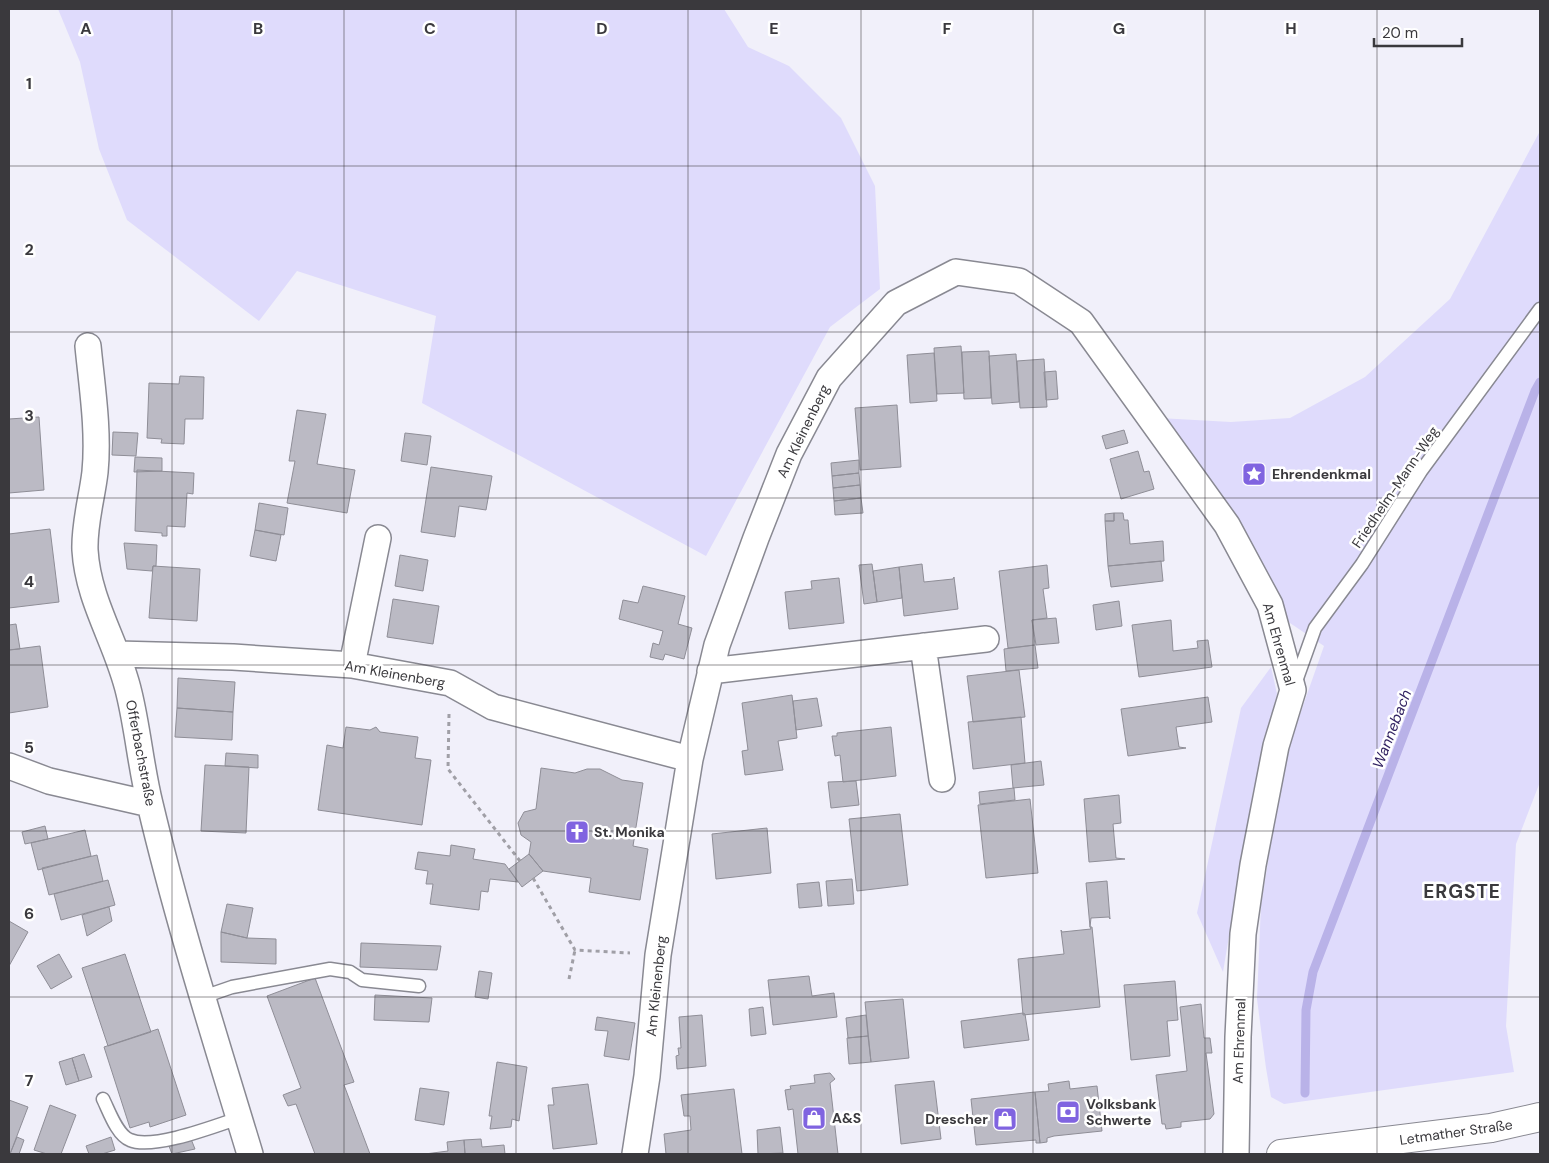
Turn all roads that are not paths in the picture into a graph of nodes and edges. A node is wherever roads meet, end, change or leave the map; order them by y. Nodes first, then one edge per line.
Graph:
1 (956, 272) joint
2 (1540, 309) edge
3 (88, 346) dead end
4 (378, 538) dead end
5 (986, 639) dead end
6 (923, 646) junction
7 (117, 654) junction
8 (352, 665) junction
9 (710, 671) junction
10 (1293, 690) junction
11 (690, 759) junction
12 (9, 766) edge
13 (942, 779) dead end
14 (150, 804) junction
15 (419, 986) dead end
16 (203, 997) junction
17 (102, 1099) dead end
18 (1540, 1117) edge
19 (239, 1118) junction
20 (250, 1154) edge
21 (635, 1154) edge
22 (1236, 1154) edge
23 (1281, 1154) edge

1 - 9 street, Am Kleinenberg
1 - 10 street, Am Ehrenmal
2 - 10 lane, Friedhelm-Mann-Weg
3 - 7 street, Offerbachstraße
4 - 8 street
5 - 6 street
6 - 9 street
6 - 13 street
7 - 8 street, Am Kleinenberg
7 - 14 street, Offerbachstraße
8 - 11 street, Am Kleinenberg
9 - 11 street, Am Kleinenberg
10 - 22 street, Am Ehrenmal
11 - 21 street, Am Kleinenberg
12 - 14 street
14 - 16 street, Offerbachstraße
15 - 16 lane
16 - 19 street, Offerbachstraße
17 - 19 lane
18 - 23 main road, Letmather Straße
19 - 20 street, Offerbachstraße

